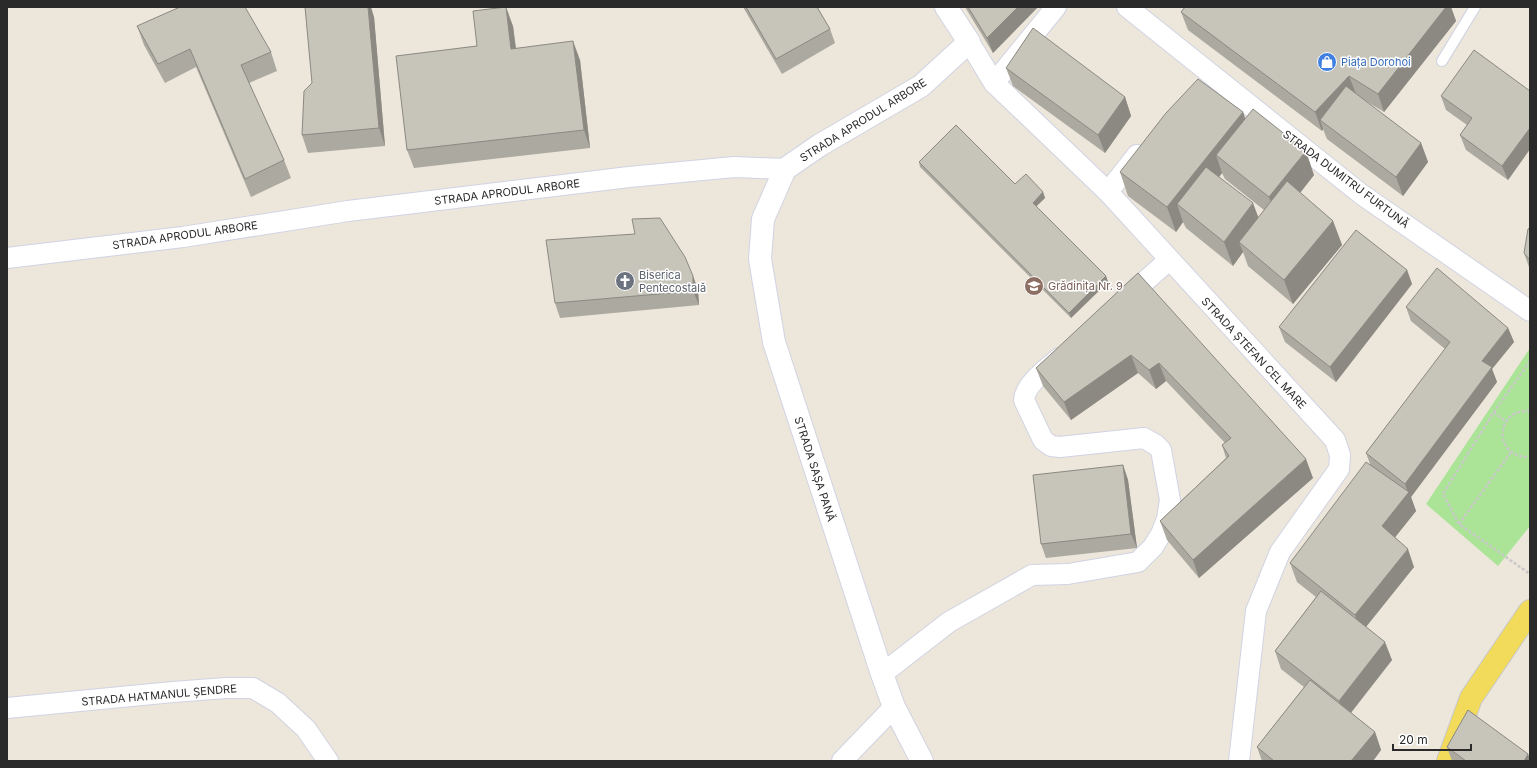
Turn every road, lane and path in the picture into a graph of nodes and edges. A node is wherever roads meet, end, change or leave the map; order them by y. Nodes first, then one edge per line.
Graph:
1 (946, 7) edge
2 (1056, 7) edge
3 (1127, 7) edge
4 (1475, 7) edge
5 (969, 42) junction
6 (1442, 62) dead end
7 (994, 83) junction
8 (1147, 143) edge
9 (785, 169) junction
10 (1108, 192) junction
11 (7, 258) edge
12 (1169, 260) junction
13 (1530, 311) edge
14 (1110, 313) edge
15 (1075, 344) edge
16 (1530, 361) edge
17 (1530, 411) edge
18 (1494, 412) junction
19 (1506, 422) junction
20 (1511, 452) junction
21 (1530, 457) edge
22 (1459, 524) junction
23 (1530, 574) edge
24 (1530, 611) edge
25 (882, 674) junction
26 (894, 707) junction
27 (7, 708) edge
28 (328, 761) edge
29 (842, 761) edge
30 (922, 761) edge
31 (1239, 761) edge
32 (1448, 761) edge

1 - 5 street, STRADA ȘTEFAN CEL MARE
2 - 7 street
3 - 13 street, STRADA DUMITRU FURTUNĂ
4 - 6 lane
5 - 7 street, STRADA ȘTEFAN CEL MARE
5 - 9 street, STRADA APRODUL ARBORE
7 - 10 street, STRADA ȘTEFAN CEL MARE
8 - 10 street
9 - 11 street, STRADA APRODUL ARBORE
9 - 25 street, STRADA SAȘA PANĂ
10 - 12 street, STRADA ȘTEFAN CEL MARE
12 - 14 street
12 - 31 street, STRADA ȘTEFAN CEL MARE
15 - 25 street
16 - 18 path
17 - 19 path
18 - 19 path
18 - 22 path
19 - 20 path
20 - 21 path
20 - 22 path
22 - 23 path
24 - 32 main road
25 - 26 street, STRADA SAȘA PANĂ
26 - 29 street
26 - 30 street, STRADA SAȘA PANĂ
27 - 28 street, STRADA HATMANUL ȘENDRE

